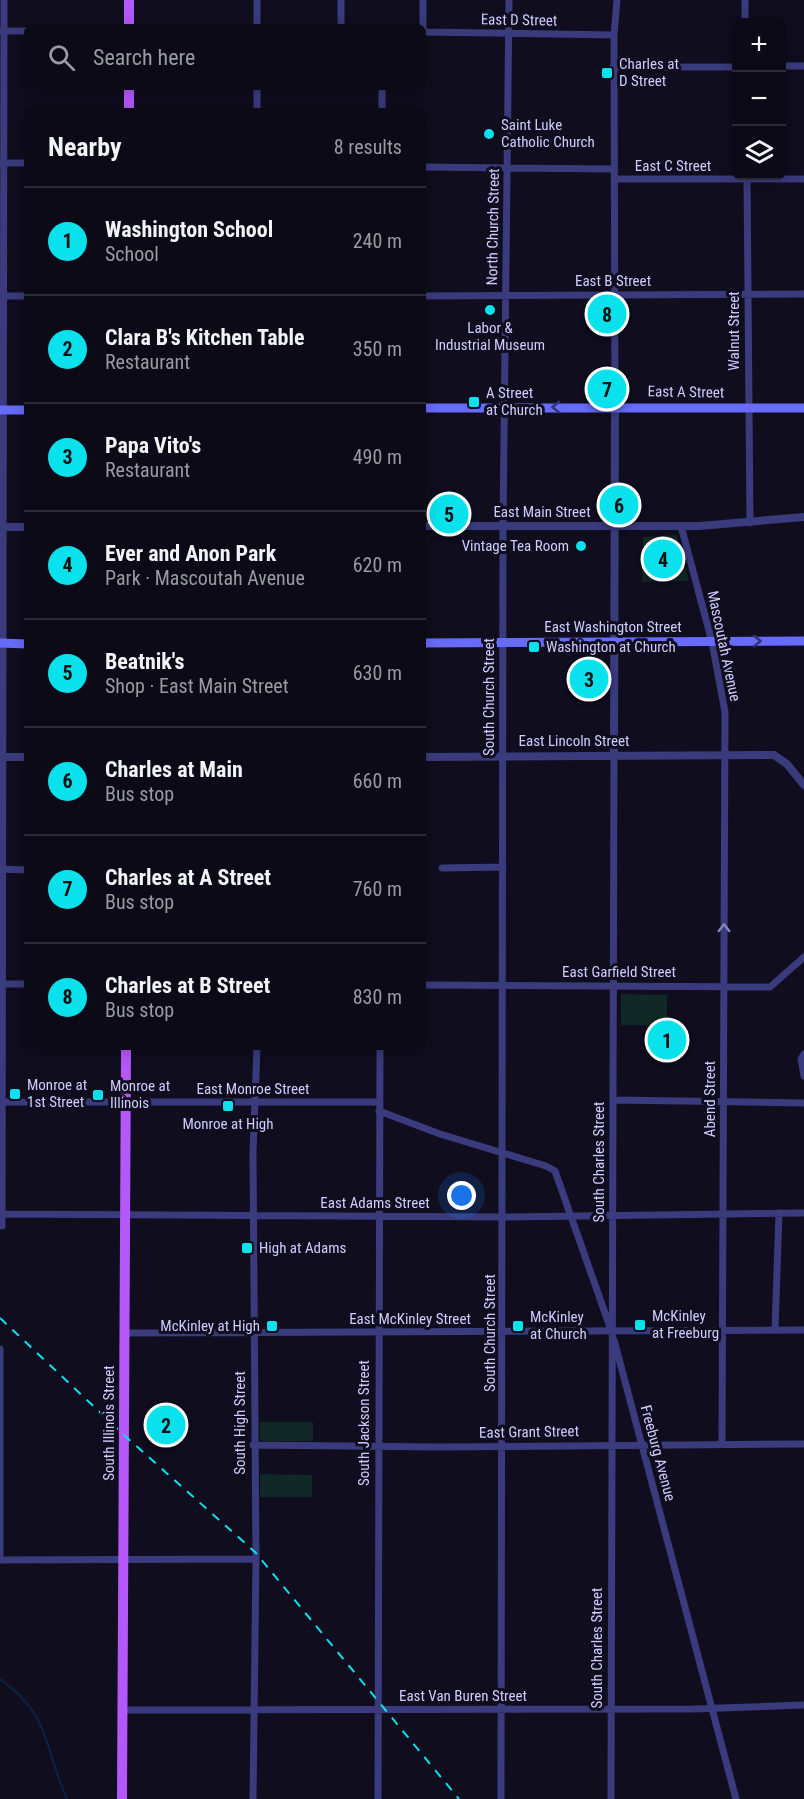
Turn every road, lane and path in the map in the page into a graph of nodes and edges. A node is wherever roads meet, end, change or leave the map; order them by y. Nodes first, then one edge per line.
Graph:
1 (4, 0) edge
2 (129, 0) edge
3 (257, 0) edge
4 (341, 0) edge
5 (423, 0) edge
6 (509, 0) edge
7 (617, 0) edge
8 (745, 0) edge
9 (745, 18) edge
10 (129, 24) edge
11 (257, 24) edge
12 (341, 24) edge
13 (423, 24) edge
14 (2, 31) edge
15 (24, 31) edge
16 (426, 32) edge
17 (509, 33) junction
18 (614, 35) junction
19 (786, 66) edge
20 (804, 66) edge
21 (614, 67) junction
22 (732, 67) edge
23 (129, 90) edge
24 (257, 90) edge
25 (382, 90) edge
26 (129, 108) edge
27 (257, 108) edge
28 (382, 108) edge
29 (2, 163) edge
30 (24, 163) edge
31 (426, 167) edge
32 (507, 168) junction
33 (614, 169) junction
34 (732, 177) edge
35 (786, 178) edge
36 (614, 179) junction
37 (804, 179) edge
38 (747, 180) edge
39 (615, 294) junction
40 (748, 294) junction
41 (804, 294) edge
42 (506, 295) junction
43 (2, 296) edge
44 (24, 296) edge
45 (426, 296) edge
46 (615, 406) junction
47 (504, 407) junction
48 (426, 408) edge
49 (748, 408) junction
50 (804, 408) edge
51 (1, 410) edge
52 (24, 410) edge
53 (804, 517) edge
54 (750, 522) junction
55 (426, 526) edge
56 (503, 526) junction
57 (615, 526) junction
58 (681, 526) junction
59 (1, 527) edge
60 (24, 527) edge
61 (804, 641) edge
62 (503, 642) junction
63 (615, 642) junction
64 (712, 642) junction
65 (426, 643) edge
66 (1, 644) edge
67 (24, 644) edge
68 (725, 753) junction
69 (614, 754) junction
70 (503, 755) junction
71 (426, 756) edge
72 (1, 757) edge
73 (24, 757) edge
74 (804, 785) edge
75 (503, 867) junction
76 (442, 868) dead end
77 (1, 869) edge
78 (24, 870) edge
79 (804, 957) edge
80 (1, 984) edge
81 (24, 984) edge
82 (426, 985) edge
83 (503, 985) junction
84 (613, 986) junction
85 (724, 986) junction
86 (126, 1050) edge
87 (257, 1050) edge
88 (380, 1050) edge
89 (804, 1054) edge
90 (804, 1076) edge
91 (613, 1100) junction
92 (1, 1102) edge
93 (126, 1102) junction
94 (257, 1102) junction
95 (379, 1102) junction
96 (723, 1102) junction
97 (804, 1102) edge
98 (379, 1111) junction
99 (503, 1153) junction
100 (723, 1213) junction
101 (779, 1213) junction
102 (804, 1213) edge
103 (2, 1214) junction
104 (125, 1214) junction
105 (572, 1215) junction
106 (613, 1215) junction
107 (379, 1216) junction
108 (503, 1216) junction
109 (252, 1217) junction
110 (2, 1226) dead end
111 (776, 1330) junction
112 (804, 1330) edge
113 (612, 1331) junction
114 (722, 1331) junction
115 (253, 1332) junction
116 (503, 1332) junction
117 (125, 1333) junction
118 (378, 1333) junction
119 (0, 1349) edge
120 (612, 1444) junction
121 (641, 1444) junction
122 (722, 1444) junction
123 (804, 1444) edge
124 (254, 1445) junction
125 (503, 1445) junction
126 (378, 1447) junction
127 (255, 1559) junction
128 (0, 1560) edge
129 (123, 1560) junction
130 (804, 1705) edge
131 (712, 1707) junction
132 (503, 1709) junction
133 (610, 1709) junction
134 (123, 1710) junction
135 (253, 1710) junction
136 (376, 1710) junction
137 (122, 1799) edge
138 (253, 1799) edge
139 (378, 1799) edge
140 (501, 1799) edge
141 (611, 1799) edge
142 (736, 1799) edge

1 - 14 street
2 - 10 main road
3 - 11 street
4 - 12 street
5 - 13 street
6 - 17 street, North Church Street
7 - 18 street
8 - 9 street
14 - 15 street
14 - 29 street
16 - 17 street, East D Street
17 - 18 street, East D Street
17 - 32 street, North Church Street
18 - 21 street
19 - 20 street
21 - 22 street
21 - 33 street
23 - 26 main road
24 - 27 street
25 - 28 street
29 - 30 street
29 - 43 street
31 - 32 street, East C Street
32 - 33 street, East C Street
32 - 42 street, North Church Street
33 - 36 street
34 - 36 street, East C Street
35 - 37 street, East C Street
36 - 39 street
38 - 40 street, Walnut Street
39 - 40 street, East B Street
39 - 42 street, East B Street
39 - 46 street
40 - 41 street, East B Street
40 - 49 street, Walnut Street
42 - 45 street, East B Street
42 - 47 street, North Church Street
43 - 44 street
43 - 51 street
46 -> 47 main road, East A Street
46 - 49 main road, East A Street
46 - 57 street, South Charles Street
47 - 48 main road, East A Street
47 - 56 street, North Church Street
49 - 50 main road, East A Street
49 - 54 street, Walnut Street
51 - 52 main road
51 - 59 street
53 - 54 street, East Main Street
54 - 58 street, East Main Street
55 - 56 street, East Main Street
56 - 57 street, East Main Street
56 - 62 street, South Church Street
57 - 58 street, East Main Street
57 - 63 street, South Charles Street
58 - 64 street, Mascoutah Avenue
59 - 60 street
59 - 66 street
64 -> 61 main road, East Washington Street
62 - 63 main road, East Washington Street
62 - 65 main road, East Washington Street
62 - 70 street, South Church Street
63 - 64 main road, East Washington Street
63 - 69 street, South Charles Street
64 - 68 street, Mascoutah Avenue
66 - 67 main road
66 - 72 street
68 - 69 street, East Lincoln Street
68 - 74 street
85 -> 68 street, Abend Street
69 - 70 street, East Lincoln Street
69 - 84 street, South Charles Street
70 - 71 street, East Lincoln Street
70 - 75 street, South Church Street
72 - 73 street
72 - 77 street
75 - 76 street
75 - 83 street, South Church Street
77 - 78 street
77 - 80 street
79 - 85 street, East Garfield Street
80 - 81 street
80 - 92 street
82 - 83 street, East Garfield Street
83 - 84 street, East Garfield Street
83 - 99 street, South Church Street
84 - 85 street, East Garfield Street
84 - 91 street, South Charles Street
85 - 96 street, Abend Street
86 - 93 main road, South Illinois Street
87 - 94 street, South High Street
88 - 95 street, South Jackson Street
89 - 90 street
91 - 96 street
91 - 106 street, South Charles Street
92 - 93 street, East Monroe Street
92 - 103 street
93 - 94 street, East Monroe Street
93 - 104 main road, South Illinois Street
94 - 95 street, East Monroe Street
94 - 109 street, South High Street
95 - 98 street, South Jackson Street
96 - 97 street
96 - 100 street, Abend Street
98 - 99 street
98 - 107 street, South Jackson Street
99 - 105 street, Freeburg Avenue
99 - 108 street, South Church Street
100 - 101 street, East Adams Street
100 - 106 street, East Adams Street
100 - 114 street, Abend Street
101 - 102 street, East Adams Street
101 - 111 street
103 - 104 street, East Adams Street
103 - 110 street
104 - 109 street, East Adams Street
104 - 117 main road, South Illinois Street
105 - 106 street, East Adams Street
105 - 108 street, East Adams Street
105 - 113 street, Freeburg Avenue
106 - 113 street, South Charles Street
107 - 108 street, East Adams Street
107 - 109 street, East Adams Street
107 - 118 street, South Jackson Street
108 - 116 street, South Church Street
109 - 115 street, South High Street
111 - 112 street, East McKinley Street
111 - 114 street, East McKinley Street
113 - 114 street, East McKinley Street
113 - 116 street, East McKinley Street
113 - 120 street, South Charles Street
113 - 121 street, Freeburg Avenue
114 - 122 street, Abend Street
115 - 117 street, East McKinley Street
115 - 118 street, East McKinley Street
115 - 124 street, South High Street
116 - 118 street, East McKinley Street
116 - 125 street, South Church Street
117 - 129 main road, South Illinois Street
118 - 126 street, South Jackson Street
119 - 128 street
120 - 121 street, East Grant Street
120 - 125 street, East Grant Street
120 - 133 street, South Charles Street
121 - 122 street, East Grant Street
121 - 131 street, Freeburg Avenue
122 - 123 street, East Grant Street
124 - 126 street, East Grant Street
124 - 127 street, South High Street
125 - 126 street, East Grant Street
125 - 132 street, South Church Street
126 - 136 street, South Jackson Street
127 - 129 street
127 - 135 street, South High Street
128 - 129 street
129 - 134 main road, South Illinois Street
130 - 131 street, East Van Buren Street
131 - 133 street, East Van Buren Street
131 - 142 street, Freeburg Avenue
132 - 133 street, East Van Buren Street
132 - 136 street, East Van Buren Street
132 - 140 street, South Church Street
133 - 141 street, South Charles Street
134 - 135 street, East Van Buren Street
134 - 137 main road, South Illinois Street
135 - 136 street, East Van Buren Street
135 - 138 street, South High Street
136 - 139 street, South Jackson Street

